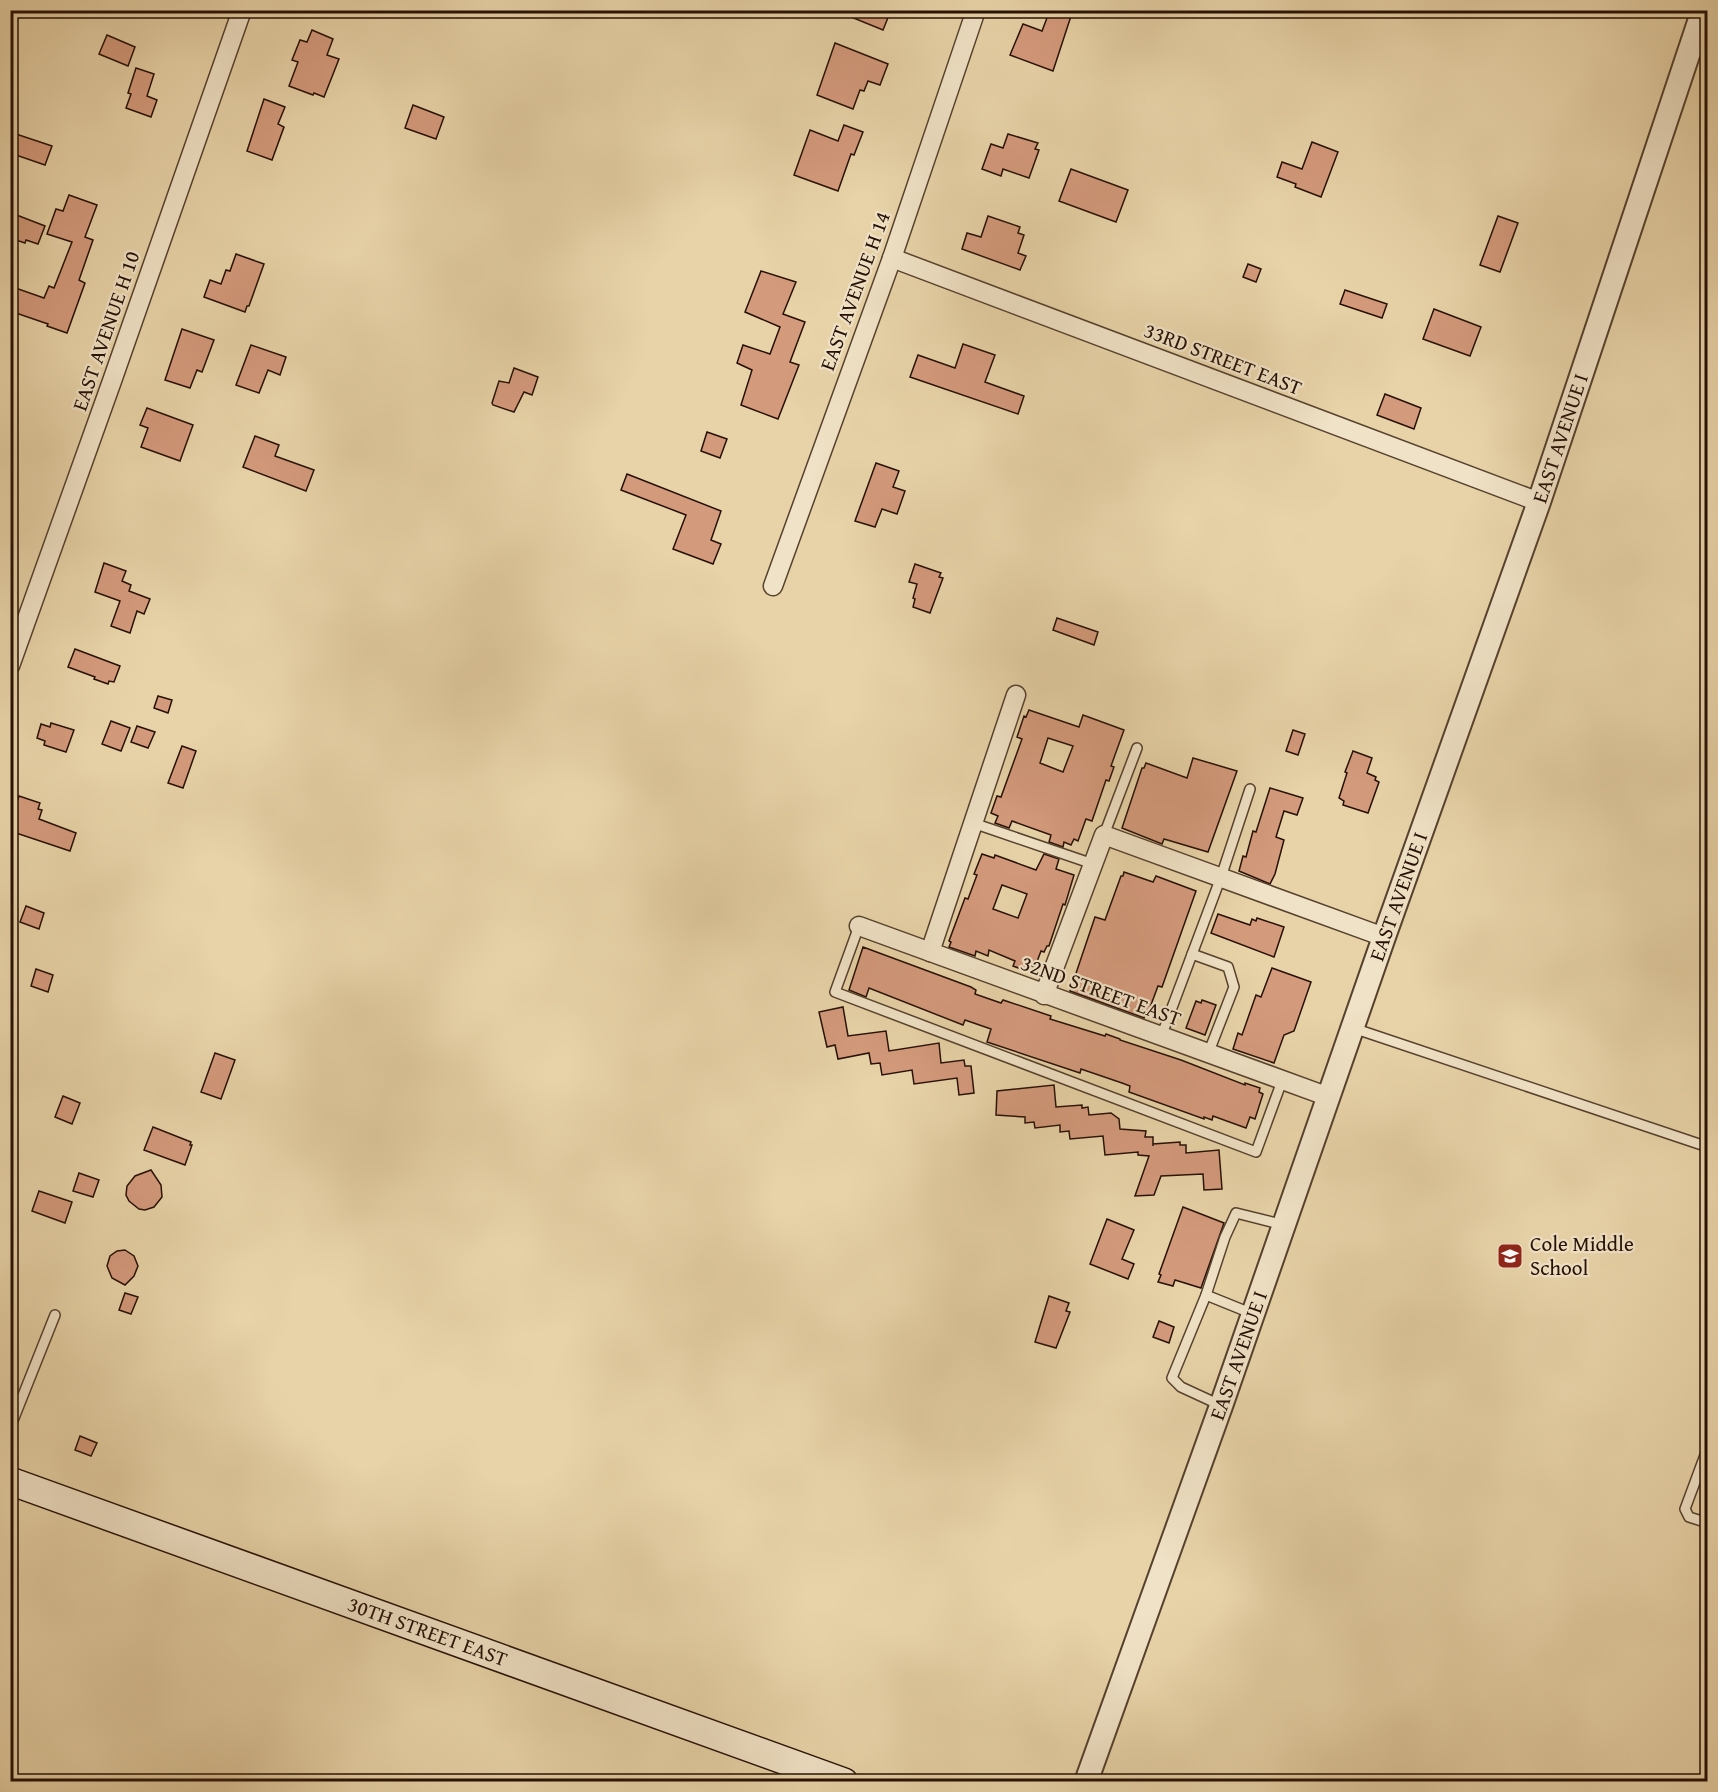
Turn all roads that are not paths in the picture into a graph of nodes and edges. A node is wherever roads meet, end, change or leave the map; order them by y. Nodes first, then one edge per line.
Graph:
1 (242, 10) edge
2 (976, 10) edge
3 (1701, 11) edge
4 (892, 258) junction
5 (1539, 502) junction
6 (773, 586) dead end
7 (10, 666) edge
8 (1016, 695) dead end
9 (1137, 748) dead end
10 (1250, 789) dead end
11 (973, 823) junction
12 (1104, 835) junction
13 (1093, 864) junction
14 (1221, 877) junction
15 (859, 926) joint
16 (1384, 937) junction
17 (930, 952) junction
18 (1192, 954) junction
19 (1044, 995) junction
20 (1353, 1028) junction
21 (1161, 1037) junction
22 (1208, 1054) junction
23 (1282, 1081) junction
24 (1329, 1097) junction
25 (1707, 1147) edge
26 (1284, 1225) junction
27 (1206, 1295) junction
28 (1253, 1314) junction
29 (55, 1315) dead end
30 (1221, 1406) junction
31 (10, 1428) edge
32 (1707, 1447) edge
33 (10, 1481) edge
34 (1707, 1524) edge
35 (844, 1782) edge
36 (1086, 1782) edge

1 - 7 street, EAST AVENUE H 10
2 - 4 street, EAST AVENUE H 14
3 - 5 street, EAST AVENUE I
4 - 5 street, 33RD STREET EAST
4 - 6 street, EAST AVENUE H 14
5 - 16 street, EAST AVENUE I
8 - 11 street
9 - 12 lane
10 - 14 lane
11 - 13 lane
11 - 17 street
12 - 13 street
12 - 14 street
13 - 19 street
14 - 16 street
14 - 18 lane
15 - 17 street, 32ND STREET EAST
15 - 23 lane
16 - 20 street, EAST AVENUE I
17 - 19 street, 32ND STREET EAST
18 - 21 lane
18 - 22 lane
19 - 21 street, 32ND STREET EAST
20 - 24 street, EAST AVENUE I
20 - 25 lane
21 - 22 street, 32ND STREET EAST
22 - 23 street, 32ND STREET EAST
23 - 24 street, 32ND STREET EAST
24 - 26 street, EAST AVENUE I
26 - 27 lane
26 - 28 street, EAST AVENUE I
27 - 28 lane
27 - 30 lane
28 - 30 street, EAST AVENUE I
29 - 31 lane
30 - 36 street, EAST AVENUE I
32 - 34 lane
33 - 35 main road, 30TH STREET EAST

